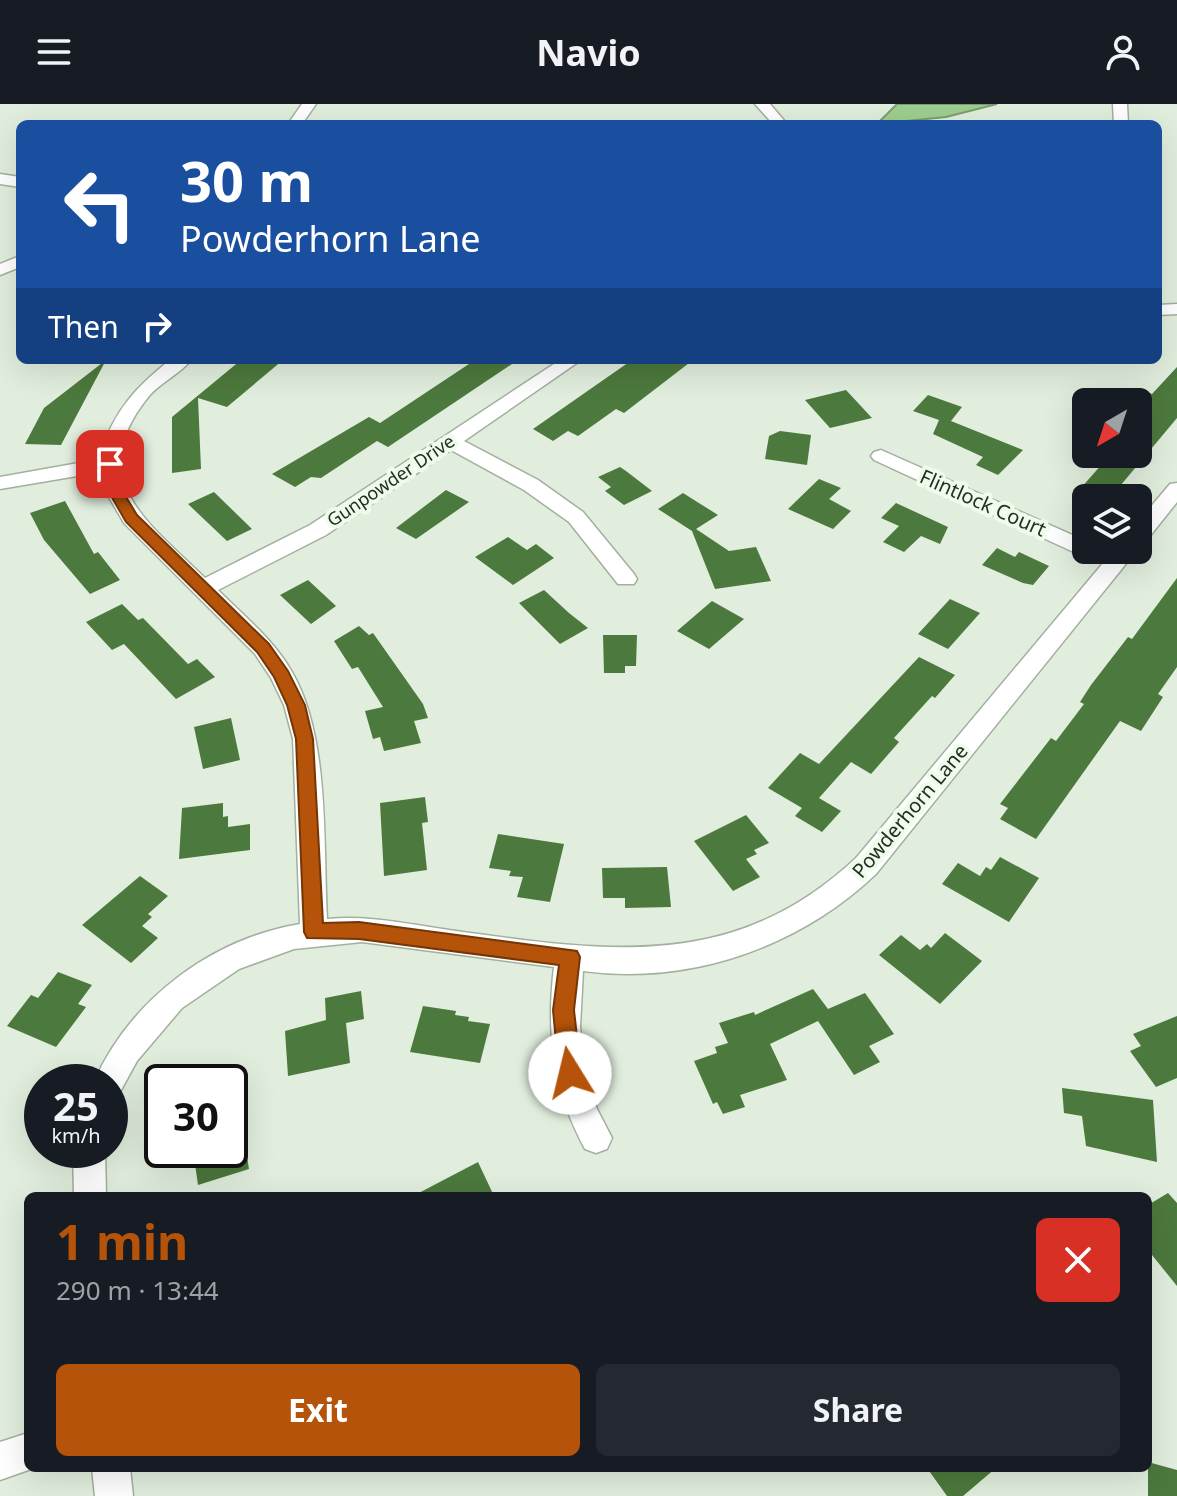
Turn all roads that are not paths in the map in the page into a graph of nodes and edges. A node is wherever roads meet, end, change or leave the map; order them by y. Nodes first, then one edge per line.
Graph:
1 (762, 104) edge
2 (778, 120) edge
3 (176, 364) edge
4 (566, 364) edge
5 (450, 442) junction
6 (881, 456) dead end
7 (110, 464) junction
8 (0, 483) edge
9 (1177, 489) edge
10 (1152, 519) edge
11 (1072, 543) edge
12 (1114, 564) edge
13 (626, 579) dead end
14 (202, 589) junction
15 (314, 932) junction
16 (570, 957) junction
17 (119, 1064) edge
18 (596, 1138) dead end
19 (89, 1168) edge
20 (90, 1192) edge
21 (24, 1453) edge
22 (0, 1461) edge
23 (111, 1472) edge
24 (114, 1496) edge

1 - 2 street
3 - 7 street
4 - 5 street, Gunpowder Drive
5 - 13 street
5 - 14 street, Gunpowder Drive
6 - 11 street, Flintlock Court
7 - 8 street
7 - 14 street
9 - 10 street
12 - 16 street, Powderhorn Lane
14 - 15 street
15 - 16 street, Powderhorn Lane
15 - 17 street, Powderhorn Lane
16 - 18 street
19 - 20 street
21 - 22 street
23 - 24 street

